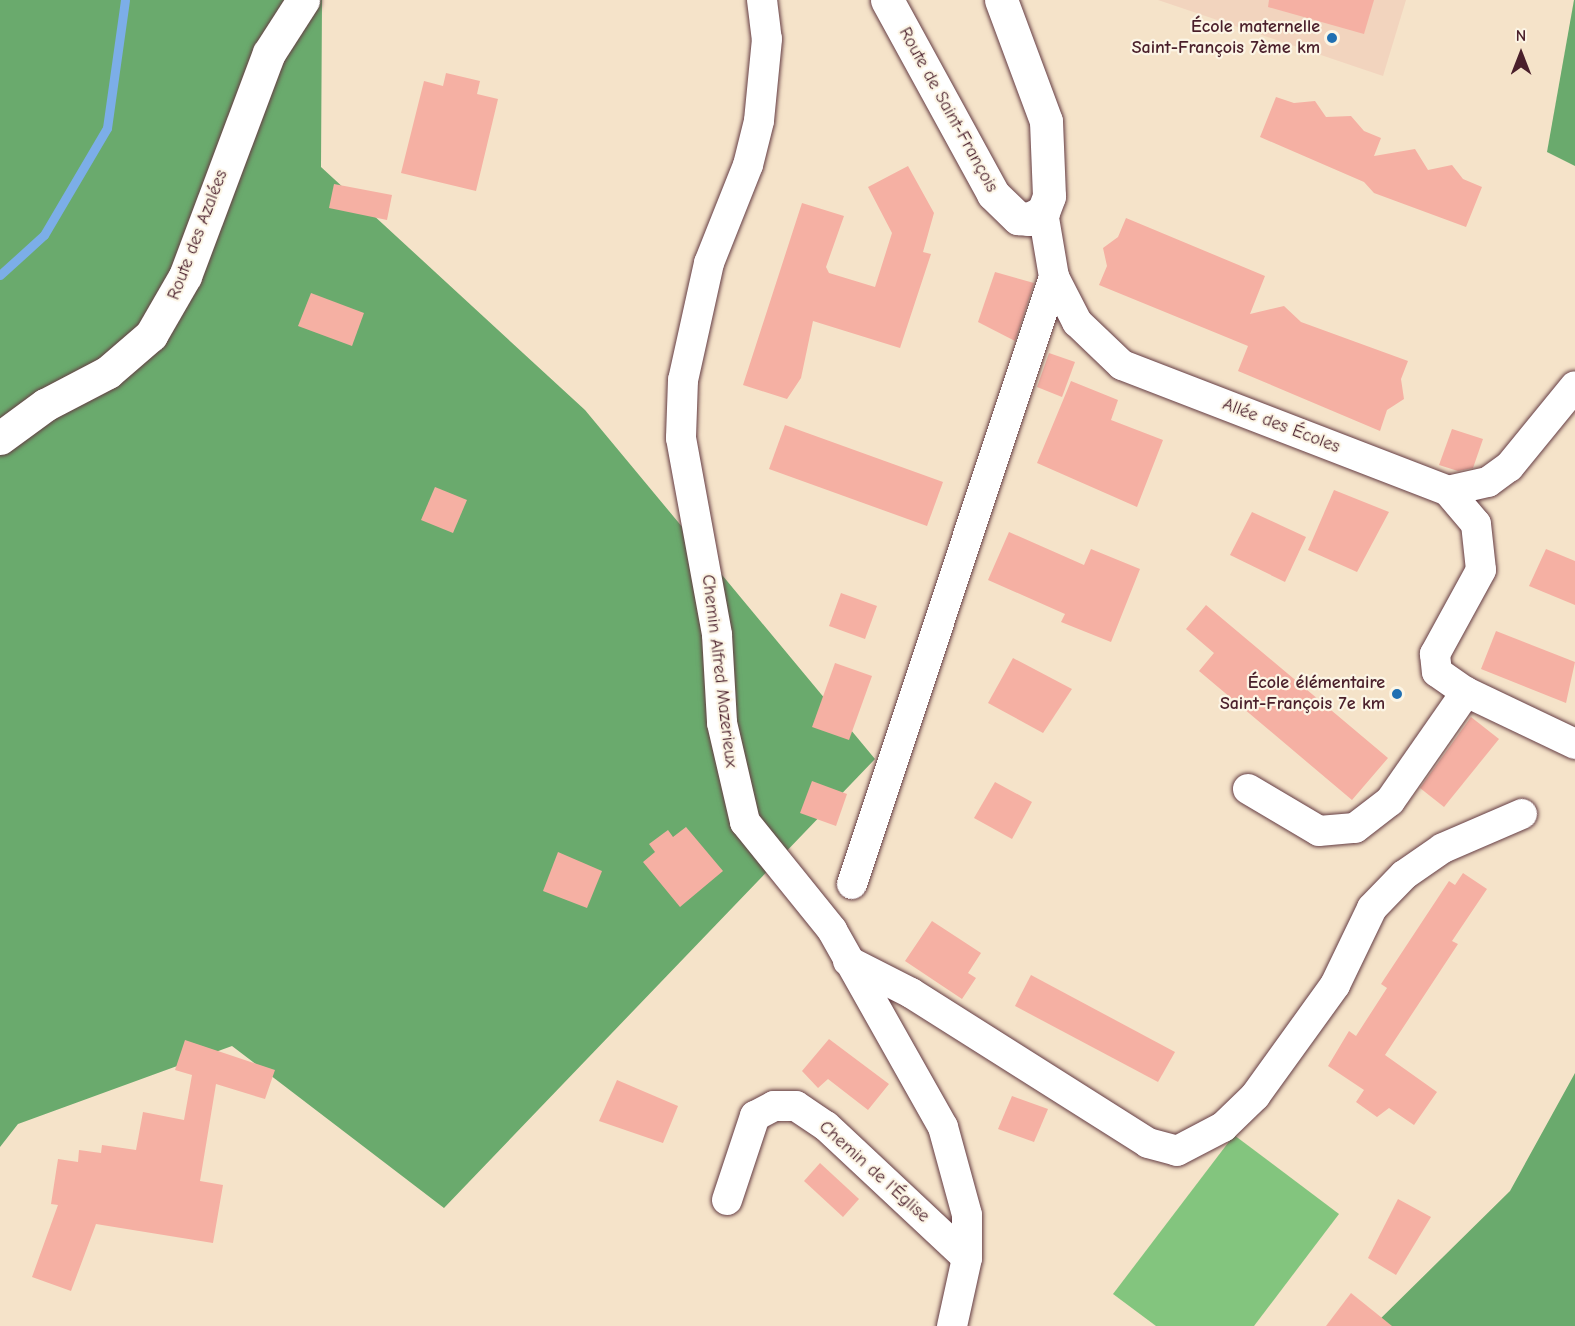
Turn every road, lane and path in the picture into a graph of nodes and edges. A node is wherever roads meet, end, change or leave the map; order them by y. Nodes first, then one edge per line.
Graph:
1 (303, 0) edge
2 (762, 0) edge
3 (887, 0) edge
4 (1001, 0) edge
5 (1043, 212) junction
6 (1054, 278) junction
7 (1575, 386) edge
8 (0, 438) edge
9 (1448, 491) junction
10 (1466, 692) junction
11 (1575, 744) edge
12 (1248, 789) dead end
13 (1522, 814) dead end
14 (852, 884) dead end
15 (848, 961) junction
16 (727, 1200) dead end
17 (968, 1258) junction
18 (952, 1326) edge

1 - 8 main road, Route des Azalées
2 - 15 street, Chemin Alfred Mazerieux
3 - 5 main road, Route de Saint-François
4 - 5 main road
5 - 6 street, Allée des Écoles
6 - 9 street, Allée des Écoles
6 - 14 street
7 - 9 street
9 - 10 street
10 - 11 street
10 - 12 street
13 - 15 street
15 - 17 street, Chemin Alfred Mazerieux
16 - 17 street, Chemin de l'Église
17 - 18 street, Chemin Alfred Mazerieux

